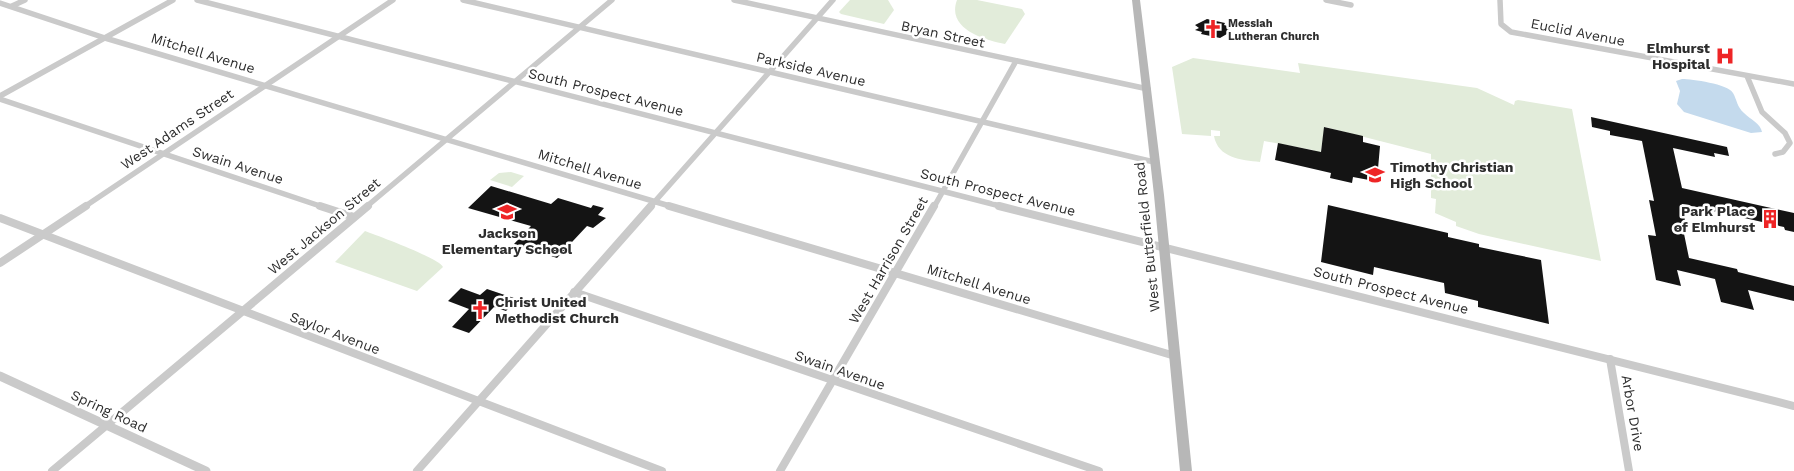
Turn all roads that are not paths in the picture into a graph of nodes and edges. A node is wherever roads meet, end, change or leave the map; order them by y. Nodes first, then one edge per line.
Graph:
1 (25, 0) edge
2 (173, 0) edge
3 (197, 0) edge
4 (393, 0) edge
5 (463, 0) edge
6 (612, 0) edge
7 (734, 0) edge
8 (833, 0) edge
9 (1136, 0) edge
10 (1326, 0) edge
11 (1500, 0) edge
12 (0, 2) edge
13 (1351, 2) edge
14 (12, 6) junction
15 (817, 18) junction
16 (580, 27) junction
17 (338, 36) junction
18 (105, 38) junction
19 (1016, 61) junction
20 (770, 72) junction
21 (1747, 76) junction
22 (515, 81) junction
23 (1794, 84) edge
24 (266, 85) junction
25 (1148, 89) junction
26 (0, 98) edge
27 (983, 122) junction
28 (716, 133) junction
29 (446, 139) junction
30 (162, 154) junction
31 (1775, 154) dead end
32 (1154, 162) junction
33 (943, 191) junction
34 (654, 202) junction
35 (354, 217) junction
36 (0, 218) edge
37 (42, 234) junction
38 (1165, 248) junction
39 (0, 262) edge
40 (895, 272) junction
41 (574, 292) junction
42 (243, 310) junction
43 (1175, 356) junction
44 (1610, 359) junction
45 (0, 376) edge
46 (833, 380) junction
47 (477, 402) junction
48 (1794, 406) edge
49 (107, 425) junction
50 (52, 471) edge
51 (206, 471) edge
52 (417, 471) edge
53 (662, 471) edge
54 (780, 471) edge
55 (1099, 471) edge
56 (1186, 471) edge
57 (1629, 471) edge

1 - 14 street
2 - 18 street
3 - 17 street, South Prospect Avenue
4 - 17 street, West Adams Street
5 - 16 street, Parkside Avenue
6 - 16 street, West Jackson Street
7 - 15 street, Bryan Street
8 - 15 street
9 - 25 main road, West Butterfield Road
10 - 13 street
11 - 21 street, Euclid Avenue
12 - 14 street, Mitchell Avenue
14 - 18 street, Mitchell Avenue
15 - 19 street, Bryan Street
15 - 20 street
16 - 20 street, Parkside Avenue
16 - 22 street, West Jackson Street
17 - 22 street, South Prospect Avenue
17 - 24 street, West Adams Street
18 - 24 street, Mitchell Avenue
18 - 26 street
19 - 25 street, Bryan Street
19 - 27 street, West Harrison Street
20 - 27 street, Parkside Avenue
20 - 28 street
21 - 23 street, Euclid Avenue
21 - 31 street
22 - 28 street, South Prospect Avenue
22 - 29 street, West Jackson Street
24 - 29 street, Mitchell Avenue
24 - 30 street, West Adams Street
25 - 32 main road, West Butterfield Road
26 - 30 street, Swain Avenue
27 - 32 street, Parkside Avenue
27 - 33 street, West Harrison Street
28 - 33 street, South Prospect Avenue
28 - 34 street
29 - 34 street, Mitchell Avenue
29 - 35 street, West Jackson Street
30 - 35 street, Swain Avenue
30 - 37 street, West Adams Street
32 - 38 main road, West Butterfield Road
33 - 38 street, South Prospect Avenue
33 - 40 street, West Harrison Street
34 - 40 street, Mitchell Avenue
34 - 41 street
35 - 42 street, West Jackson Street
36 - 37 street, Saylor Avenue
37 - 39 street, West Adams Street
37 - 42 street, Saylor Avenue
38 - 43 main road, West Butterfield Road
38 - 44 street, South Prospect Avenue
40 - 43 street, Mitchell Avenue
40 - 46 street, West Harrison Street
41 - 46 street, Swain Avenue
41 - 47 street
42 - 47 street, Saylor Avenue
42 - 49 street, West Jackson Street
43 - 56 main road, West Butterfield Road
44 - 48 street, South Prospect Avenue
44 - 57 street, Arbor Drive
45 - 49 street, Spring Road
46 - 54 street, West Harrison Street
46 - 55 street, Swain Avenue
47 - 52 street
47 - 53 street, Saylor Avenue
49 - 50 street, West Jackson Street
49 - 51 street, Spring Road

